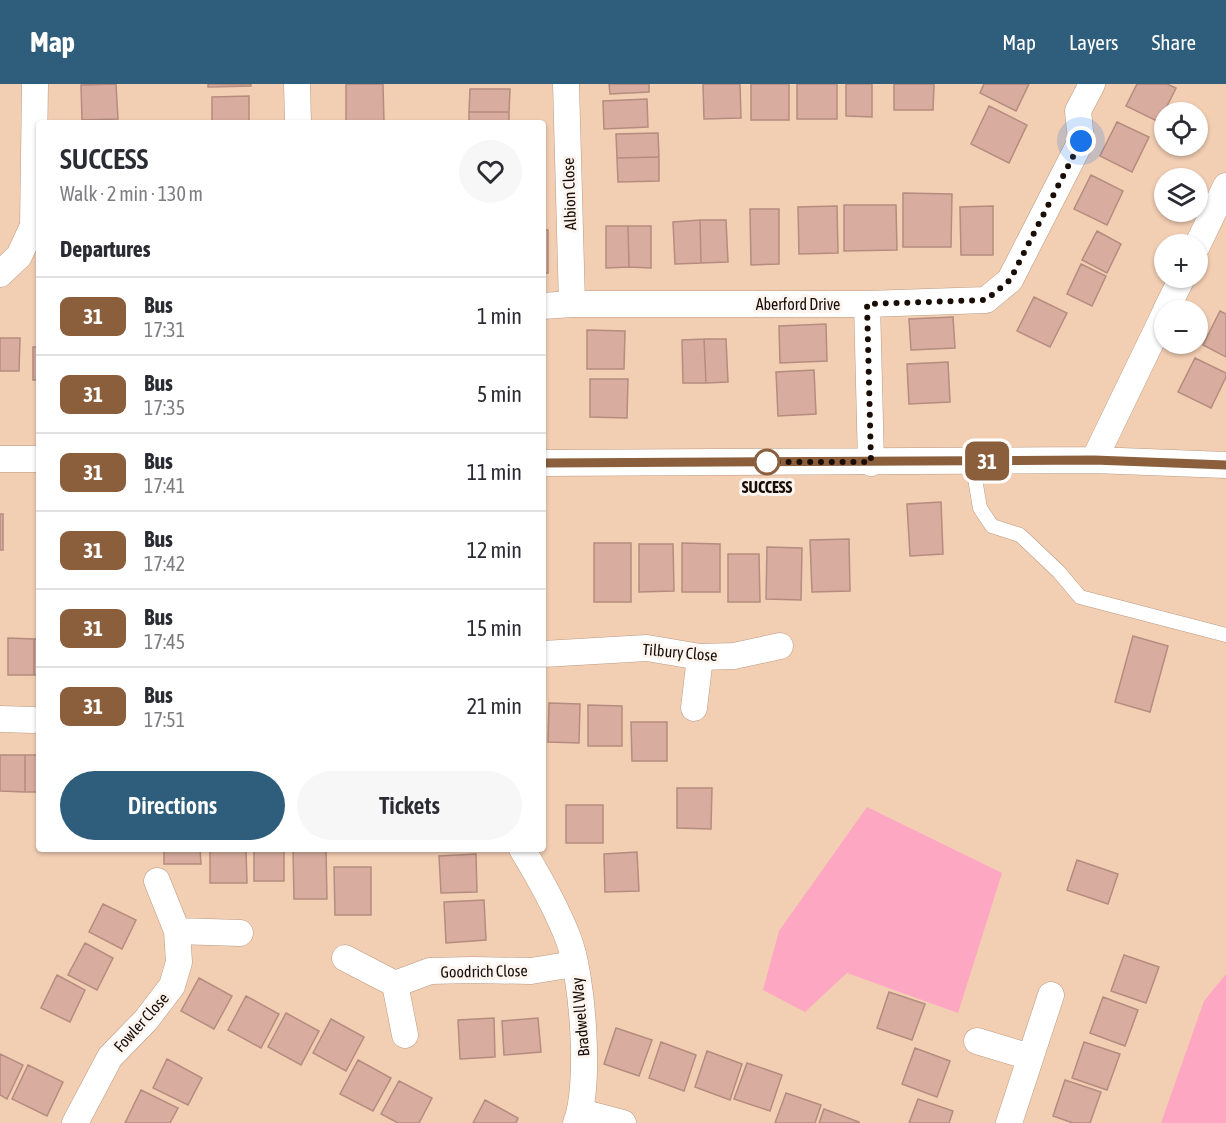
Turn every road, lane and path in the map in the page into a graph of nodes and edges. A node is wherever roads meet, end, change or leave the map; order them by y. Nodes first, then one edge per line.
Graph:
1 (35, 84) edge
2 (297, 84) edge
3 (566, 84) edge
4 (1092, 84) edge
5 (298, 120) edge
6 (1226, 186) edge
7 (1203, 234) edge
8 (0, 274) edge
9 (572, 304) junction
10 (867, 304) junction
11 (546, 306) edge
12 (1154, 336) edge
13 (0, 459) edge
14 (36, 459) edge
15 (1094, 460) junction
16 (972, 461) junction
17 (871, 462) junction
18 (546, 463) edge
19 (1226, 465) edge
20 (1226, 634) edge
21 (780, 646) dead end
22 (546, 654) edge
23 (700, 657) junction
24 (694, 708) dead end
25 (0, 719) edge
26 (33, 720) dead end
27 (524, 852) edge
28 (157, 881) dead end
29 (177, 931) junction
30 (240, 933) dead end
31 (345, 957) dead end
32 (574, 964) junction
33 (395, 984) junction
34 (1051, 995) dead end
35 (405, 1035) dead end
36 (977, 1041) dead end
37 (1030, 1057) junction
38 (578, 1118) edge
39 (75, 1123) edge
40 (623, 1123) edge
41 (1009, 1123) edge

1 - 8 street
2 - 5 street
3 - 9 street, Albion Close
4 - 10 street, Aberford Drive
6 - 7 street
9 - 10 street, Aberford Drive
9 - 11 street, Aberford Drive
10 - 17 street
12 - 15 street
13 - 14 street
15 - 16 street
15 - 19 street
16 - 17 street
16 - 20 lane
17 - 18 street
21 - 23 street, Tilbury Close
22 - 23 street, Tilbury Close
23 - 24 street
25 - 26 street
27 - 32 street, Bradwell Way
28 - 29 street, Fowler Close
29 - 30 street
29 - 39 street, Fowler Close
31 - 33 street
32 - 33 street, Goodrich Close
32 - 38 street, Bradwell Way
33 - 35 street
34 - 37 street
36 - 37 street
37 - 41 street
38 - 40 street

